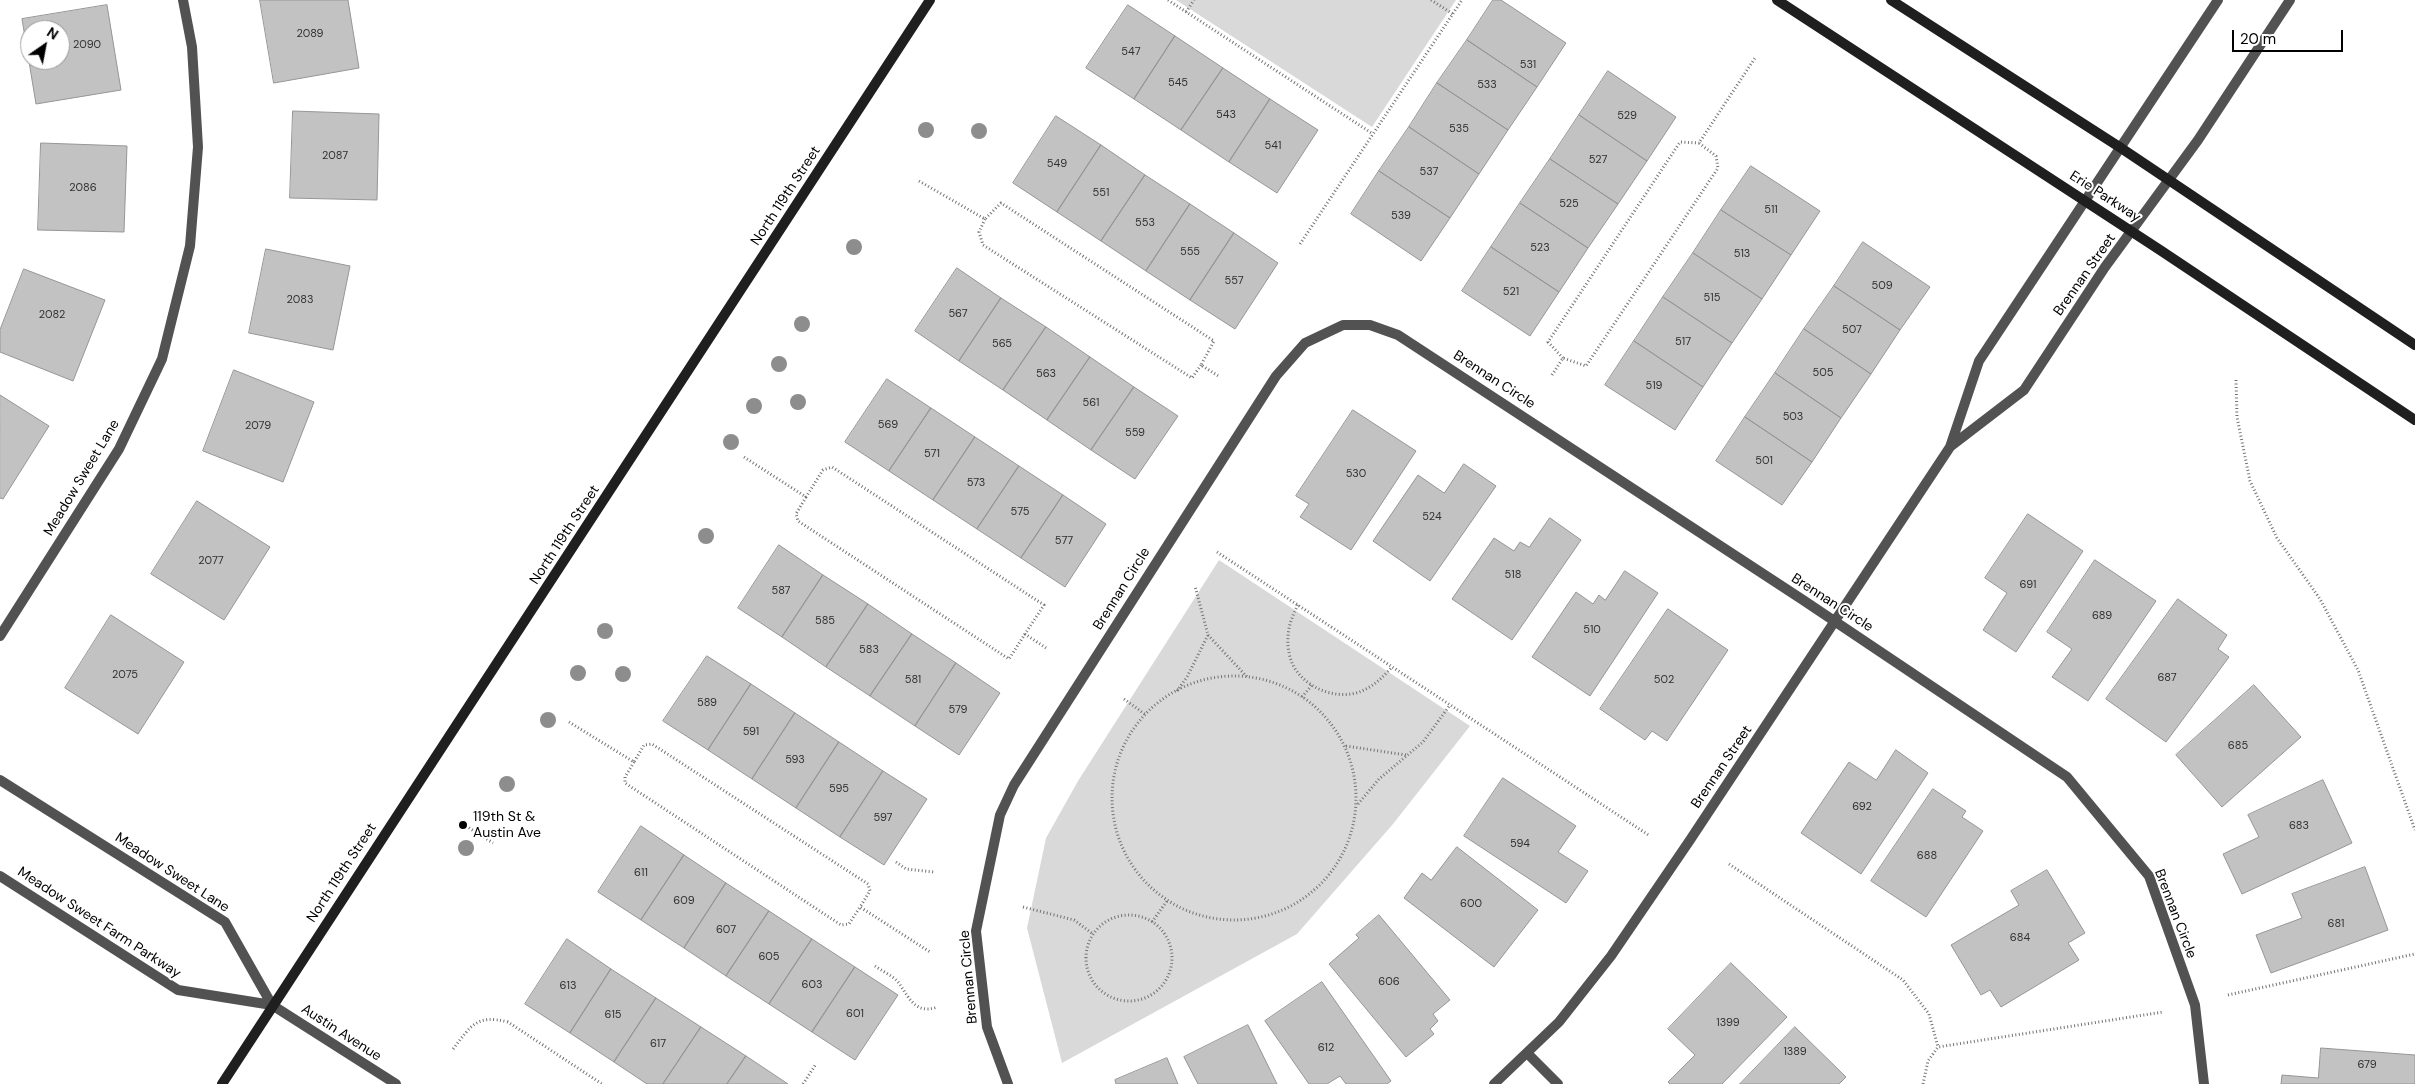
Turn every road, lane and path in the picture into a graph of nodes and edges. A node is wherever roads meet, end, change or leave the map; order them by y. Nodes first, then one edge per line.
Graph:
1 (183, 0) edge
2 (930, 0) edge
3 (1168, 0) edge
4 (1194, 0) edge
5 (1431, 0) edge
6 (1462, 0) edge
7 (1777, 0) edge
8 (1891, 0) edge
9 (2218, 0) edge
10 (2290, 0) edge
11 (1186, 12) junction
12 (1453, 14) junction
13 (1755, 58) dead end
14 (1373, 134) junction
15 (1699, 143) junction
16 (2121, 148) junction
17 (2168, 180) junction
18 (920, 181) dead end
19 (2086, 202) junction
20 (985, 219) junction
21 (2132, 231) junction
22 (1300, 244) dead end
23 (2415, 345) edge
24 (1563, 358) junction
25 (1201, 364) junction
26 (1552, 375) dead end
27 (1220, 377) dead end
28 (2236, 380) dead end
29 (2415, 420) edge
30 (1950, 447) junction
31 (744, 457) dead end
32 (806, 497) junction
33 (1217, 552) dead end
34 (1195, 586) dead end
35 (1298, 605) junction
36 (1835, 621) junction
37 (1025, 634) junction
38 (1208, 634) junction
39 (0, 636) edge
40 (1046, 648) dead end
41 (1392, 667) junction
42 (1249, 679) junction
43 (1312, 685) junction
44 (1176, 692) junction
45 (1302, 697) junction
46 (1124, 699) dead end
47 (1450, 705) junction
48 (1146, 715) junction
49 (569, 722) dead end
50 (1346, 746) junction
51 (1406, 755) junction
52 (634, 762) junction
53 (0, 780) edge
54 (1358, 804) junction
55 (463, 824) dead end
56 (2415, 830) edge
57 (1650, 836) dead end
58 (493, 843) dead end
59 (896, 862) dead end
60 (1729, 864) dead end
61 (934, 872) dead end
62 (0, 876) edge
63 (1167, 901) junction
64 (860, 907) junction
65 (1023, 908) dead end
66 (1152, 922) junction
67 (1094, 934) junction
68 (930, 952) dead end
69 (2415, 954) edge
70 (875, 966) dead end
71 (2228, 996) dead end
72 (272, 1005) junction
73 (937, 1007) dead end
74 (2163, 1012) dead end
75 (1938, 1047) junction
76 (453, 1049) dead end
77 (1527, 1053) junction
78 (816, 1064) dead end
79 (222, 1084) edge
80 (396, 1084) edge
81 (602, 1084) edge
82 (803, 1084) edge
83 (1008, 1084) edge
84 (1494, 1084) edge
85 (1558, 1084) edge
86 (1923, 1084) edge
87 (2204, 1084) edge

1 - 39 street, Meadow Sweet Lane
2 - 72 main road, North 119th Street
3 - 11 path
4 - 11 path
5 - 12 path
6 - 12 path
7 - 19 main road, Erie Parkway
8 - 16 main road
9 - 16 street, Brennan Street
10 - 17 street, Brennan Street
11 - 14 path
12 - 14 path
13 - 15 path
14 - 22 path
15 - 24 path
15 - 24 path
16 - 17 main road
16 - 19 street, Brennan Street
17 - 21 street, Brennan Street
17 - 23 main road
18 - 20 path
19 - 21 main road, Erie Parkway
19 - 30 street, Brennan Street
20 - 25 path
20 - 25 path
21 - 29 main road, Erie Parkway
21 - 30 street, Brennan Street
24 - 26 path
25 - 27 path
28 - 56 path
30 - 36 street, Brennan Street
31 - 32 path
32 - 37 path
32 - 37 path
33 - 35 path
34 - 38 path
35 - 41 path
35 - 43 path
36 - 77 street, Brennan Street
36 - 83 street, Brennan Circle
36 - 87 street, Brennan Circle
37 - 40 path
38 - 42 path
38 - 44 path
41 - 43 path
41 - 47 path
42 - 44 path
42 - 45 path
43 - 45 path
44 - 48 path
45 - 50 path
46 - 48 path
47 - 51 path
47 - 57 path
48 - 63 path
49 - 52 path
50 - 51 path
50 - 54 path
51 - 54 path
52 - 64 path
52 - 64 path
53 - 72 street, Meadow Sweet Lane
54 - 63 path
55 - 58 path
59 - 61 path
60 - 75 path
62 - 72 street, Meadow Sweet Farm Parkway
63 - 66 path
64 - 68 path
65 - 67 path
66 - 67 path
66 - 67 path
69 - 71 path
70 - 73 path
72 - 79 main road, North 119th Street
72 - 80 street, Austin Avenue
74 - 75 path
75 - 86 path
76 - 81 path
77 - 84 street, Brennan Street
77 - 85 street
78 - 82 path

